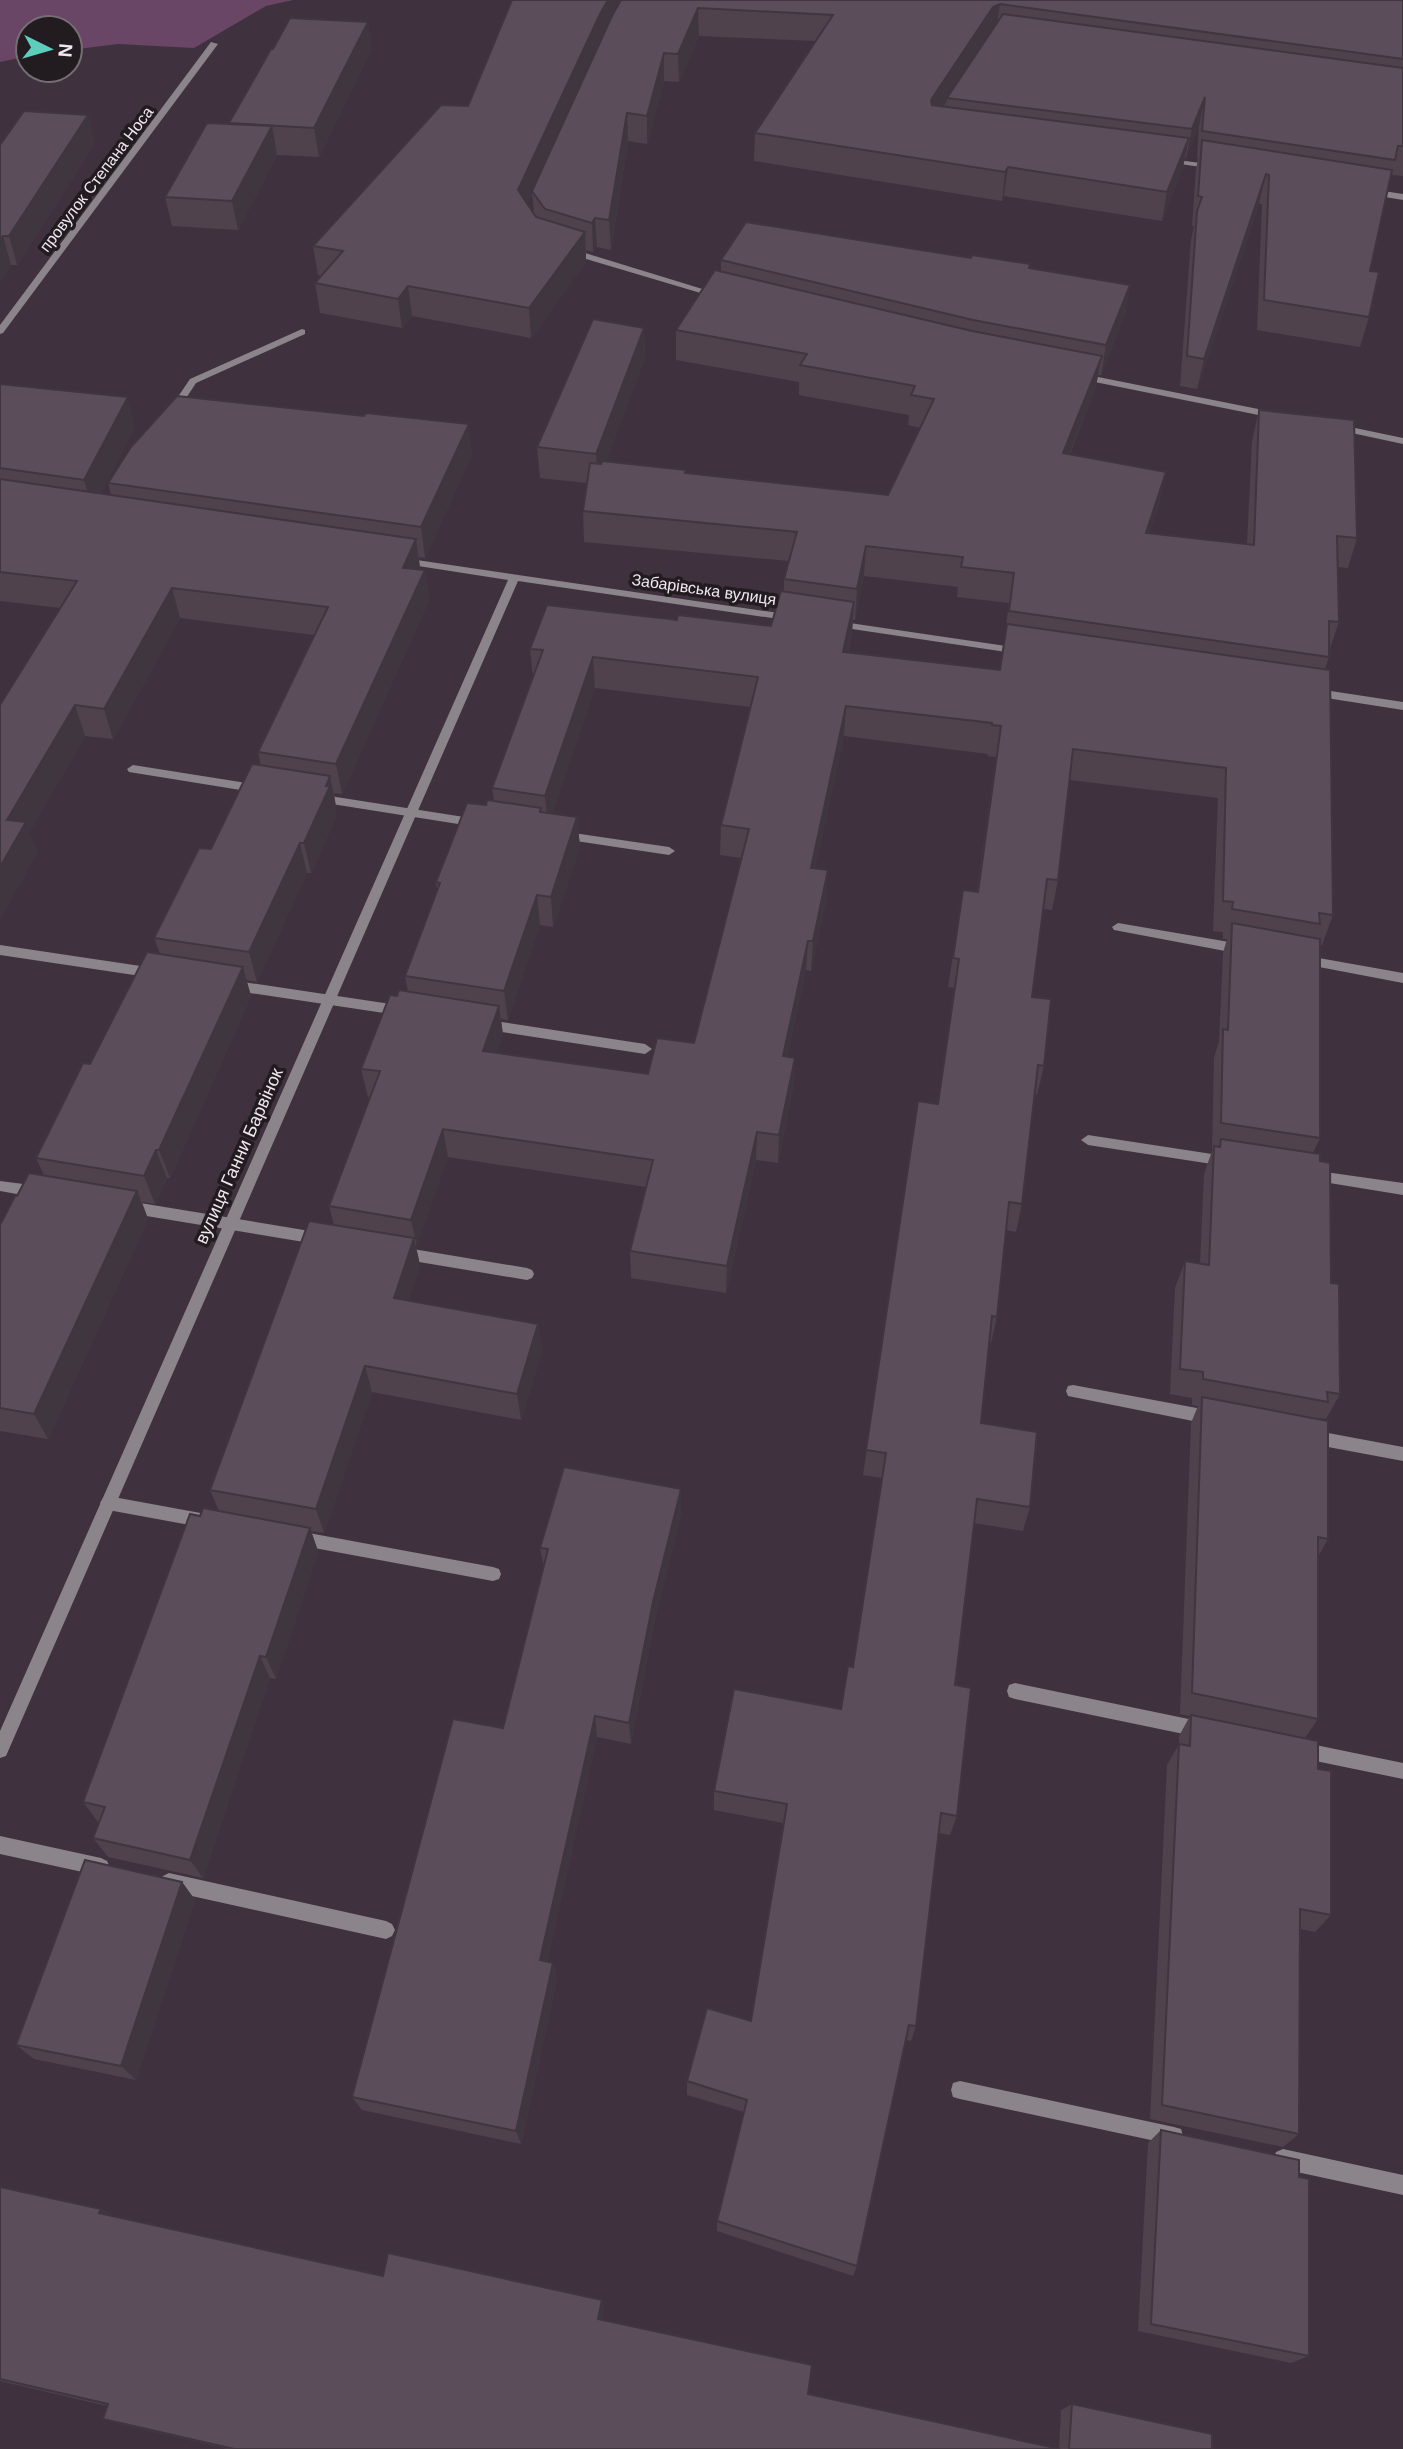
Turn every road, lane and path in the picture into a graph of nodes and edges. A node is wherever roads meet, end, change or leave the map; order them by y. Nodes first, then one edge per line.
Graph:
1 (214, 44) dead end
2 (1156, 159) edge
3 (1224, 169) edge
4 (1362, 191) edge
5 (1403, 197) edge
6 (554, 247) edge
7 (722, 296) edge
8 (0, 331) edge
9 (302, 332) dead end
10 (1066, 373) edge
11 (1295, 419) edge
12 (1322, 425) edge
13 (164, 426) edge
14 (1403, 441) edge
15 (391, 559) edge
16 (514, 578) junction
17 (801, 619) edge
18 (828, 623) edge
19 (1034, 652) edge
20 (1294, 690) edge
21 (1403, 706) edge
22 (133, 769) dead end
23 (278, 792) edge
24 (304, 796) edge
25 (410, 813) junction
26 (492, 825) edge
27 (546, 833) edge
28 (669, 851) dead end
29 (1118, 927) dead end
30 (0, 950) edge
31 (1254, 951) edge
32 (1295, 958) edge
33 (164, 975) edge
34 (1403, 978) edge
35 (219, 983) edge
36 (329, 1000) junction
37 (411, 1013) edge
38 (466, 1021) edge
39 (645, 1049) dead end
40 (1088, 1140) dead end
41 (1239, 1163) edge
42 (1294, 1172) edge
43 (0, 1186) edge
44 (1403, 1189) edge
45 (54, 1195) edge
46 (109, 1203) edge
47 (231, 1223) junction
48 (338, 1242) edge
49 (392, 1251) edge
50 (527, 1275) dead end
51 (1073, 1391) dead end
52 (1224, 1420) edge
53 (1293, 1433) edge
54 (1403, 1454) edge
55 (108, 1503) junction
56 (218, 1523) edge
57 (287, 1536) edge
58 (493, 1574) dead end
59 (1016, 1691) dead end
60 (1216, 1732) edge
61 (1283, 1746) edge
62 (0, 1750) edge
63 (1403, 1771) edge
64 (0, 1845) edge
65 (120, 1871) edge
66 (146, 1877) edge
67 (386, 1930) dead end
68 (960, 2090) dead end
69 (1188, 2139) edge
70 (1269, 2156) edge
71 (1403, 2185) edge

1 - 8 street, провулок Степана Носа
2 - 3 street
4 - 5 street
6 - 7 street
9 - 13 street
10 - 11 street
12 - 14 street
15 - 16 street, Забарівська вулиця
16 - 17 street, Забарівська вулиця
16 - 25 street, вулиця Ганни Барвінок
18 - 19 street
20 - 21 street
22 - 23 street
24 - 25 street
25 - 26 street
25 - 36 street, вулиця Ганни Барвінок
27 - 28 street
29 - 31 street
30 - 33 street
32 - 34 street
35 - 36 street
36 - 37 street
36 - 47 street, вулиця Ганни Барвінок
38 - 39 street
40 - 41 street
42 - 44 street
43 - 45 street
46 - 47 street
47 - 48 street
47 - 55 street, вулиця Ганни Барвінок
49 - 50 street
51 - 52 street
53 - 54 street
55 - 56 street
55 - 62 street, вулиця Ганни Барвінок
57 - 58 street
59 - 60 street
61 - 63 street
64 - 65 street
66 - 67 street
68 - 69 street
70 - 71 street

